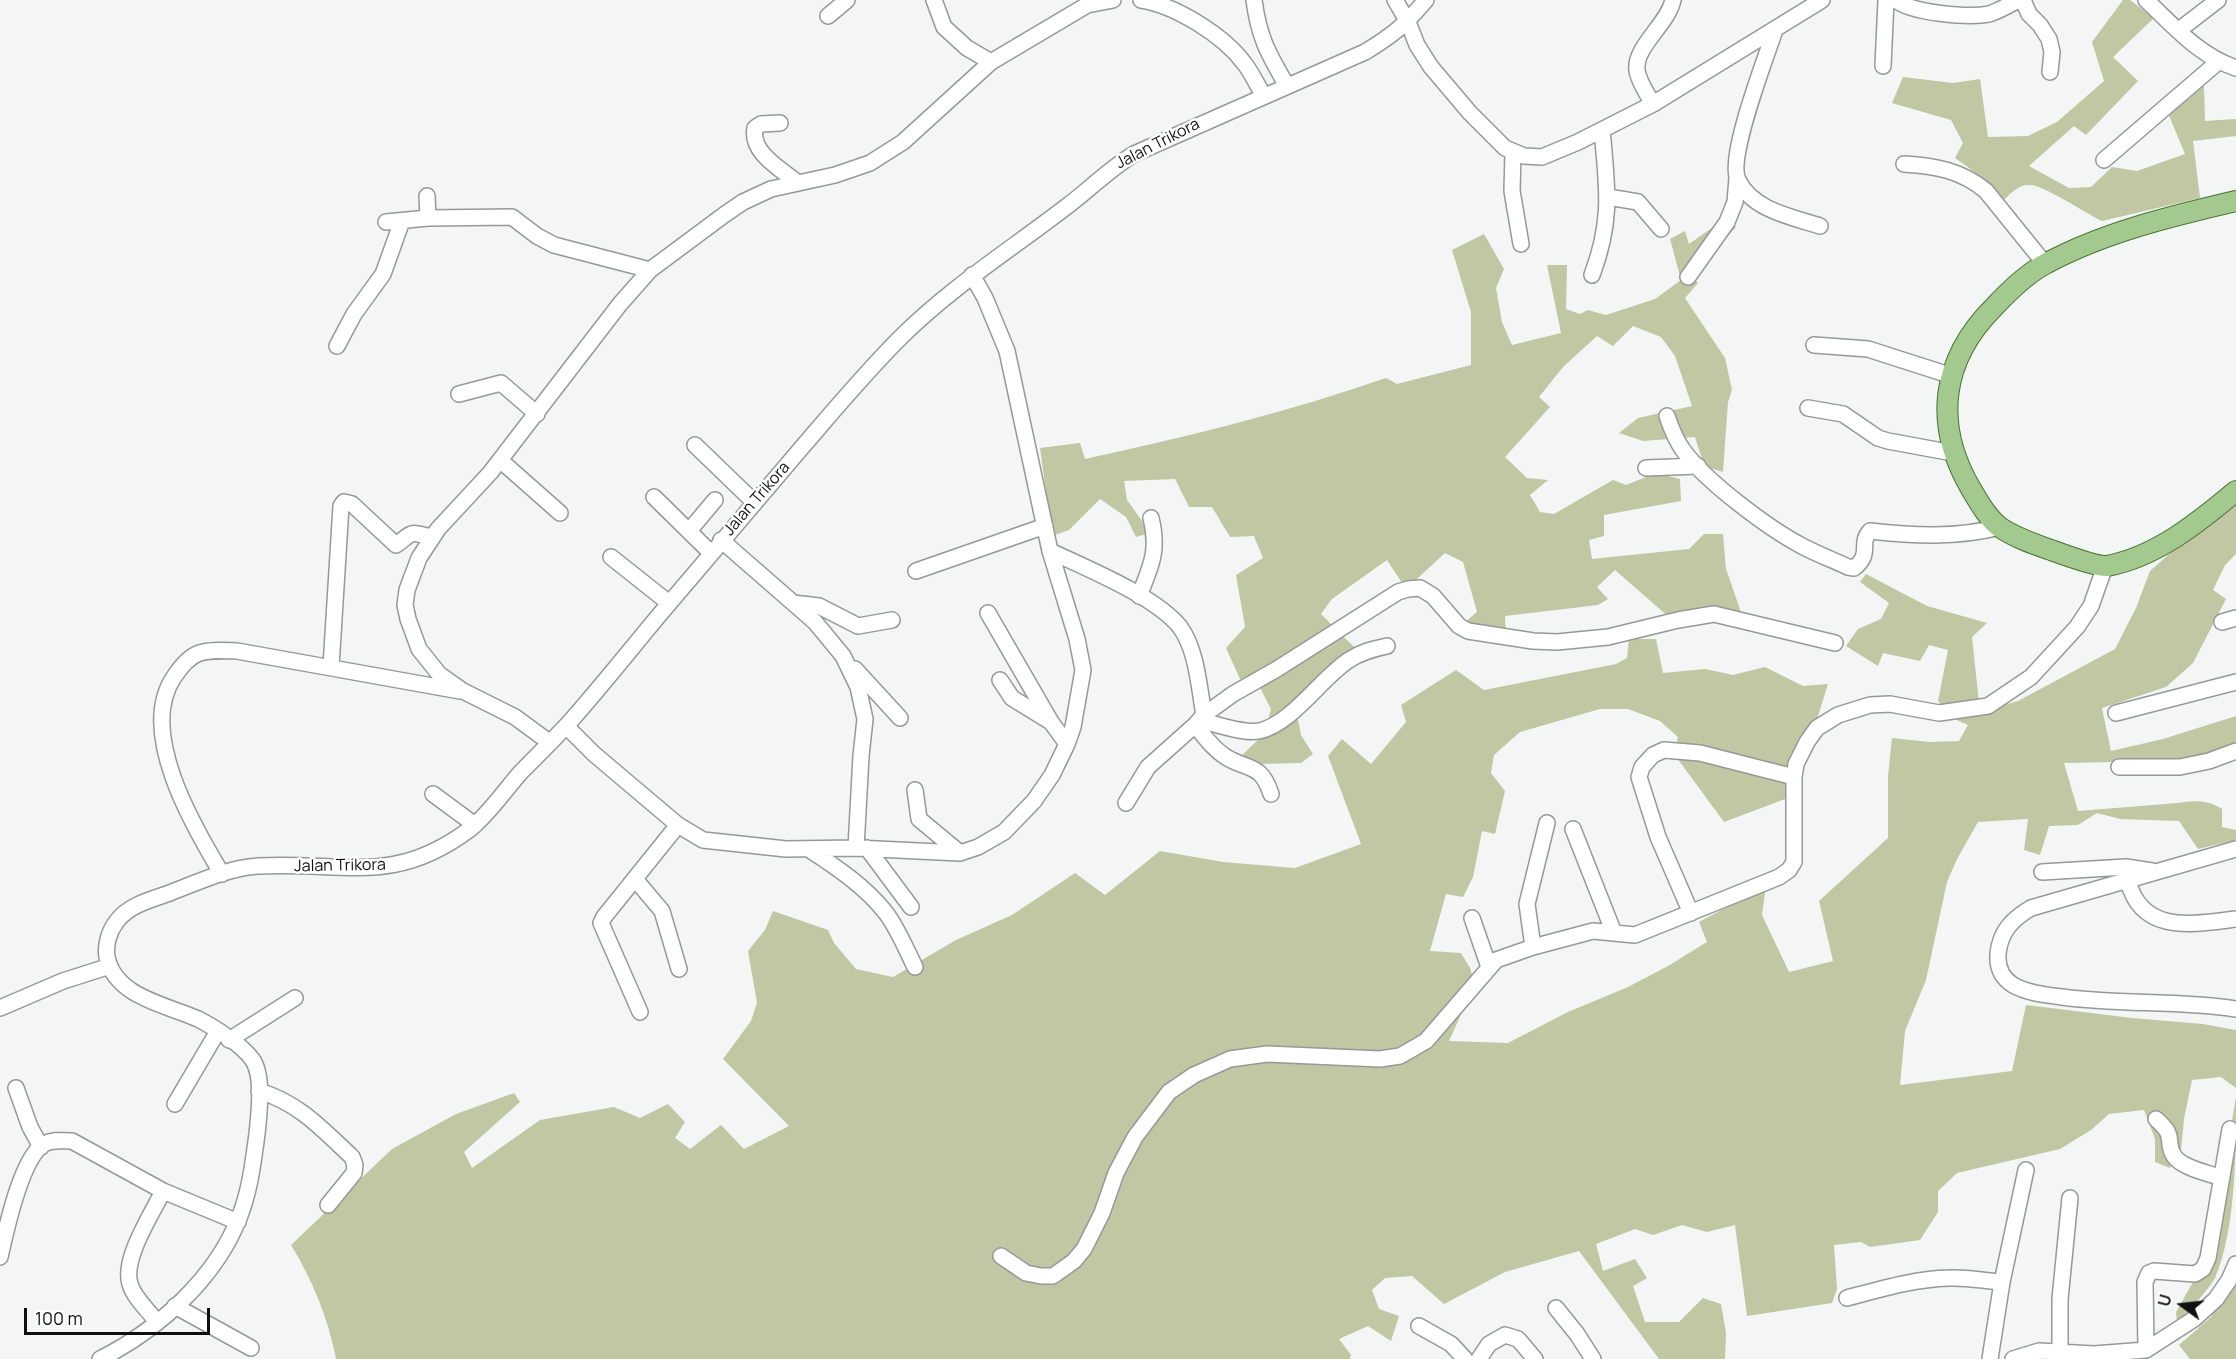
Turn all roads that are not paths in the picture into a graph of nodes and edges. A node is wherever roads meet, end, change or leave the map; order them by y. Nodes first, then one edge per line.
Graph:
1 (847, 0) edge
2 (934, 0) edge
3 (1113, 0) edge
4 (1141, 0) edge
5 (1254, 0) edge
6 (1395, 0) edge
7 (1426, 0) edge
8 (1673, 0) edge
9 (1822, 0) edge
10 (1886, 0) edge
11 (1896, 0) edge
12 (2021, 0) edge
13 (2146, 0) edge
14 (2218, 0) edge
15 (828, 16) dead end
16 (1407, 22) junction
17 (1775, 30) junction
18 (2179, 30) junction
19 (991, 62) junction
20 (2218, 62) junction
21 (1883, 66) dead end
22 (2236, 68) edge
23 (2050, 72) dead end
24 (1287, 86) junction
25 (1264, 96) junction
26 (1653, 104) junction
27 (780, 123) dead end
28 (1602, 130) junction
29 (1513, 152) junction
30 (2104, 160) dead end
31 (1904, 164) dead end
32 (1737, 178) junction
33 (798, 183) junction
34 (427, 196) dead end
35 (1608, 197) junction
36 (2236, 201) edge
37 (428, 218) junction
38 (402, 221) junction
39 (386, 222) dead end
40 (1820, 226) dead end
41 (1661, 229) dead end
42 (1521, 244) dead end
43 (2045, 264) junction
44 (650, 270) junction
45 (972, 275) junction
46 (1592, 275) dead end
47 (1688, 277) dead end
48 (1814, 345) dead end
49 (337, 346) dead end
50 (1952, 376) junction
51 (459, 394) dead end
52 (1808, 408) dead end
53 (537, 414) junction
54 (1667, 416) dead end
55 (695, 445) dead end
56 (1953, 453) junction
57 (500, 460) junction
58 (1698, 466) junction
59 (1646, 468) dead end
60 (2236, 492) edge
61 (654, 497) dead end
62 (715, 501) dead end
63 (754, 502) junction
64 (560, 513) dead end
65 (1151, 518) dead end
66 (1045, 526) junction
67 (2000, 527) junction
68 (689, 531) junction
69 (431, 537) junction
70 (721, 540) junction
71 (1050, 551) junction
72 (711, 553) junction
73 (611, 557) dead end
74 (2105, 566) junction
75 (916, 571) dead end
76 (1139, 596) junction
77 (669, 603) junction
78 (793, 603) junction
79 (988, 613) dead end
80 (892, 620) dead end
81 (1835, 643) dead end
82 (1387, 646) dead end
83 (843, 656) junction
84 (424, 657) junction
85 (331, 667) junction
86 (1000, 680) dead end
87 (408, 681) junction
88 (2236, 682) edge
89 (463, 692) junction
90 (2115, 712) dead end
91 (900, 718) dead end
92 (1200, 720) junction
93 (1051, 722) junction
94 (566, 726) junction
95 (549, 742) junction
96 (1067, 744) junction
97 (2236, 751) edge
98 (2119, 767) dead end
99 (1794, 777) junction
100 (915, 790) dead end
101 (433, 794) dead end
102 (1272, 794) dead end
103 (1126, 803) dead end
104 (1547, 823) dead end
105 (475, 825) junction
106 (678, 825) junction
107 (1573, 828) dead end
108 (862, 848) junction
109 (810, 849) junction
110 (2236, 849) edge
111 (960, 853) junction
112 (2042, 872) dead end
113 (2155, 872) junction
114 (222, 874) junction
115 (635, 879) junction
116 (2128, 881) junction
117 (912, 907) dead end
118 (1691, 913) junction
119 (1472, 918) dead end
120 (2236, 920) edge
121 (1614, 933) junction
122 (1533, 947) junction
123 (108, 960) junction
124 (915, 967) dead end
125 (1489, 967) junction
126 (679, 969) dead end
127 (295, 998) dead end
128 (0, 1008) edge
129 (2236, 1010) edge
130 (640, 1012) dead end
131 (224, 1035) junction
132 (16, 1088) dead end
133 (259, 1091) junction
134 (175, 1104) dead end
135 (2156, 1119) dead end
136 (2230, 1129) dead end
137 (41, 1147) junction
138 (2025, 1170) dead end
139 (2222, 1178) junction
140 (163, 1191) junction
141 (2070, 1198) dead end
142 (328, 1205) dead end
143 (238, 1222) junction
144 (1001, 1256) dead end
145 (0, 1257) edge
146 (2236, 1264) edge
147 (2002, 1282) junction
148 (1847, 1298) dead end
149 (175, 1306) junction
150 (1556, 1308) dead end
151 (158, 1322) junction
152 (1419, 1326) dead end
153 (251, 1348) dead end
154 (2146, 1350) junction
155 (2060, 1352) junction
156 (2039, 1355) edge
157 (100, 1359) edge
158 (1465, 1359) edge
159 (1479, 1359) edge
160 (1535, 1359) edge
161 (1593, 1359) edge
162 (1990, 1359) edge
163 (2013, 1359) edge

1 - 15 street
2 - 19 street
3 - 19 street
4 - 25 street
5 - 24 street
6 - 16 street
7 - 16 street, Jalan Trikora
8 - 26 street
9 - 17 street
10 - 21 street
11 - 12 street
12 - 23 street
13 - 18 street
14 - 18 street
16 - 24 street, Jalan Trikora
16 - 29 street
17 - 26 street
17 - 32 street
18 - 20 street
19 - 33 street
20 - 22 street
20 - 30 street
24 - 25 street, Jalan Trikora
25 - 45 street, Jalan Trikora
26 - 28 street
27 - 33 street
28 - 29 street
28 - 35 street
29 - 42 street
31 - 43 street
32 - 40 street
32 - 47 street
33 - 44 street
34 - 37 street
35 - 41 street
35 - 46 street
36 - 43 main road
37 - 38 street
37 - 44 street
38 - 39 street
38 - 49 street
43 - 50 main road
44 - 53 street
45 - 63 street, Jalan Trikora
45 - 66 street
48 - 50 street
50 - 56 main road
51 - 53 street
52 - 56 street
53 - 57 street
54 - 58 street
55 - 63 street
56 - 67 main road
57 - 64 street
57 - 69 street
58 - 59 street
58 - 67 street
60 - 74 main road
61 - 68 street
62 - 68 street
63 - 70 street, Jalan Trikora
65 - 76 street
66 - 71 street
66 - 75 street
67 - 74 main road
68 - 72 street
69 - 84 street
69 - 85 street
70 - 72 street, Jalan Trikora
70 - 78 street
71 - 76 street
71 - 96 street
72 - 77 street, Jalan Trikora
73 - 77 street
74 - 99 street
76 - 92 street
77 - 94 street, Jalan Trikora
78 - 80 street
78 - 83 street
79 - 93 street
81 - 92 street
82 - 92 street
83 - 91 street
83 - 108 street
84 - 87 street
84 - 89 street
85 - 87 street
85 - 114 street
86 - 93 street
87 - 89 street
88 - 90 street
89 - 95 street
92 - 102 street
92 - 103 street
93 - 96 street
94 - 95 street, Jalan Trikora
94 - 106 street
95 - 105 street, Jalan Trikora
96 - 111 street
97 - 98 street
99 - 118 street
99 - 118 street
100 - 111 street
101 - 105 street
104 - 122 street
105 - 114 street, Jalan Trikora
106 - 109 street
106 - 115 street
107 - 121 street
108 - 109 street
108 - 111 street
108 - 117 street
109 - 124 street
110 - 113 street
112 - 113 street
113 - 116 street
114 - 123 street, Jalan Trikora
115 - 126 street
115 - 130 street
116 - 120 street
116 - 129 street
118 - 121 street
119 - 125 street
121 - 122 street
122 - 125 street
123 - 128 street
123 - 131 street
125 - 144 street
127 - 131 street
131 - 133 street
131 - 134 street
132 - 137 street
133 - 142 street
133 - 143 street
135 - 139 street
136 - 139 street
137 - 140 street
137 - 145 street
138 - 147 street
139 - 154 street
140 - 143 street
140 - 151 street
141 - 155 street
143 - 149 street
146 - 154 street
147 - 148 street
147 - 162 street
149 - 151 street
149 - 153 street
150 - 161 street
151 - 157 street
152 - 158 street
154 - 155 street
155 - 156 street
156 - 163 street
159 - 160 street

